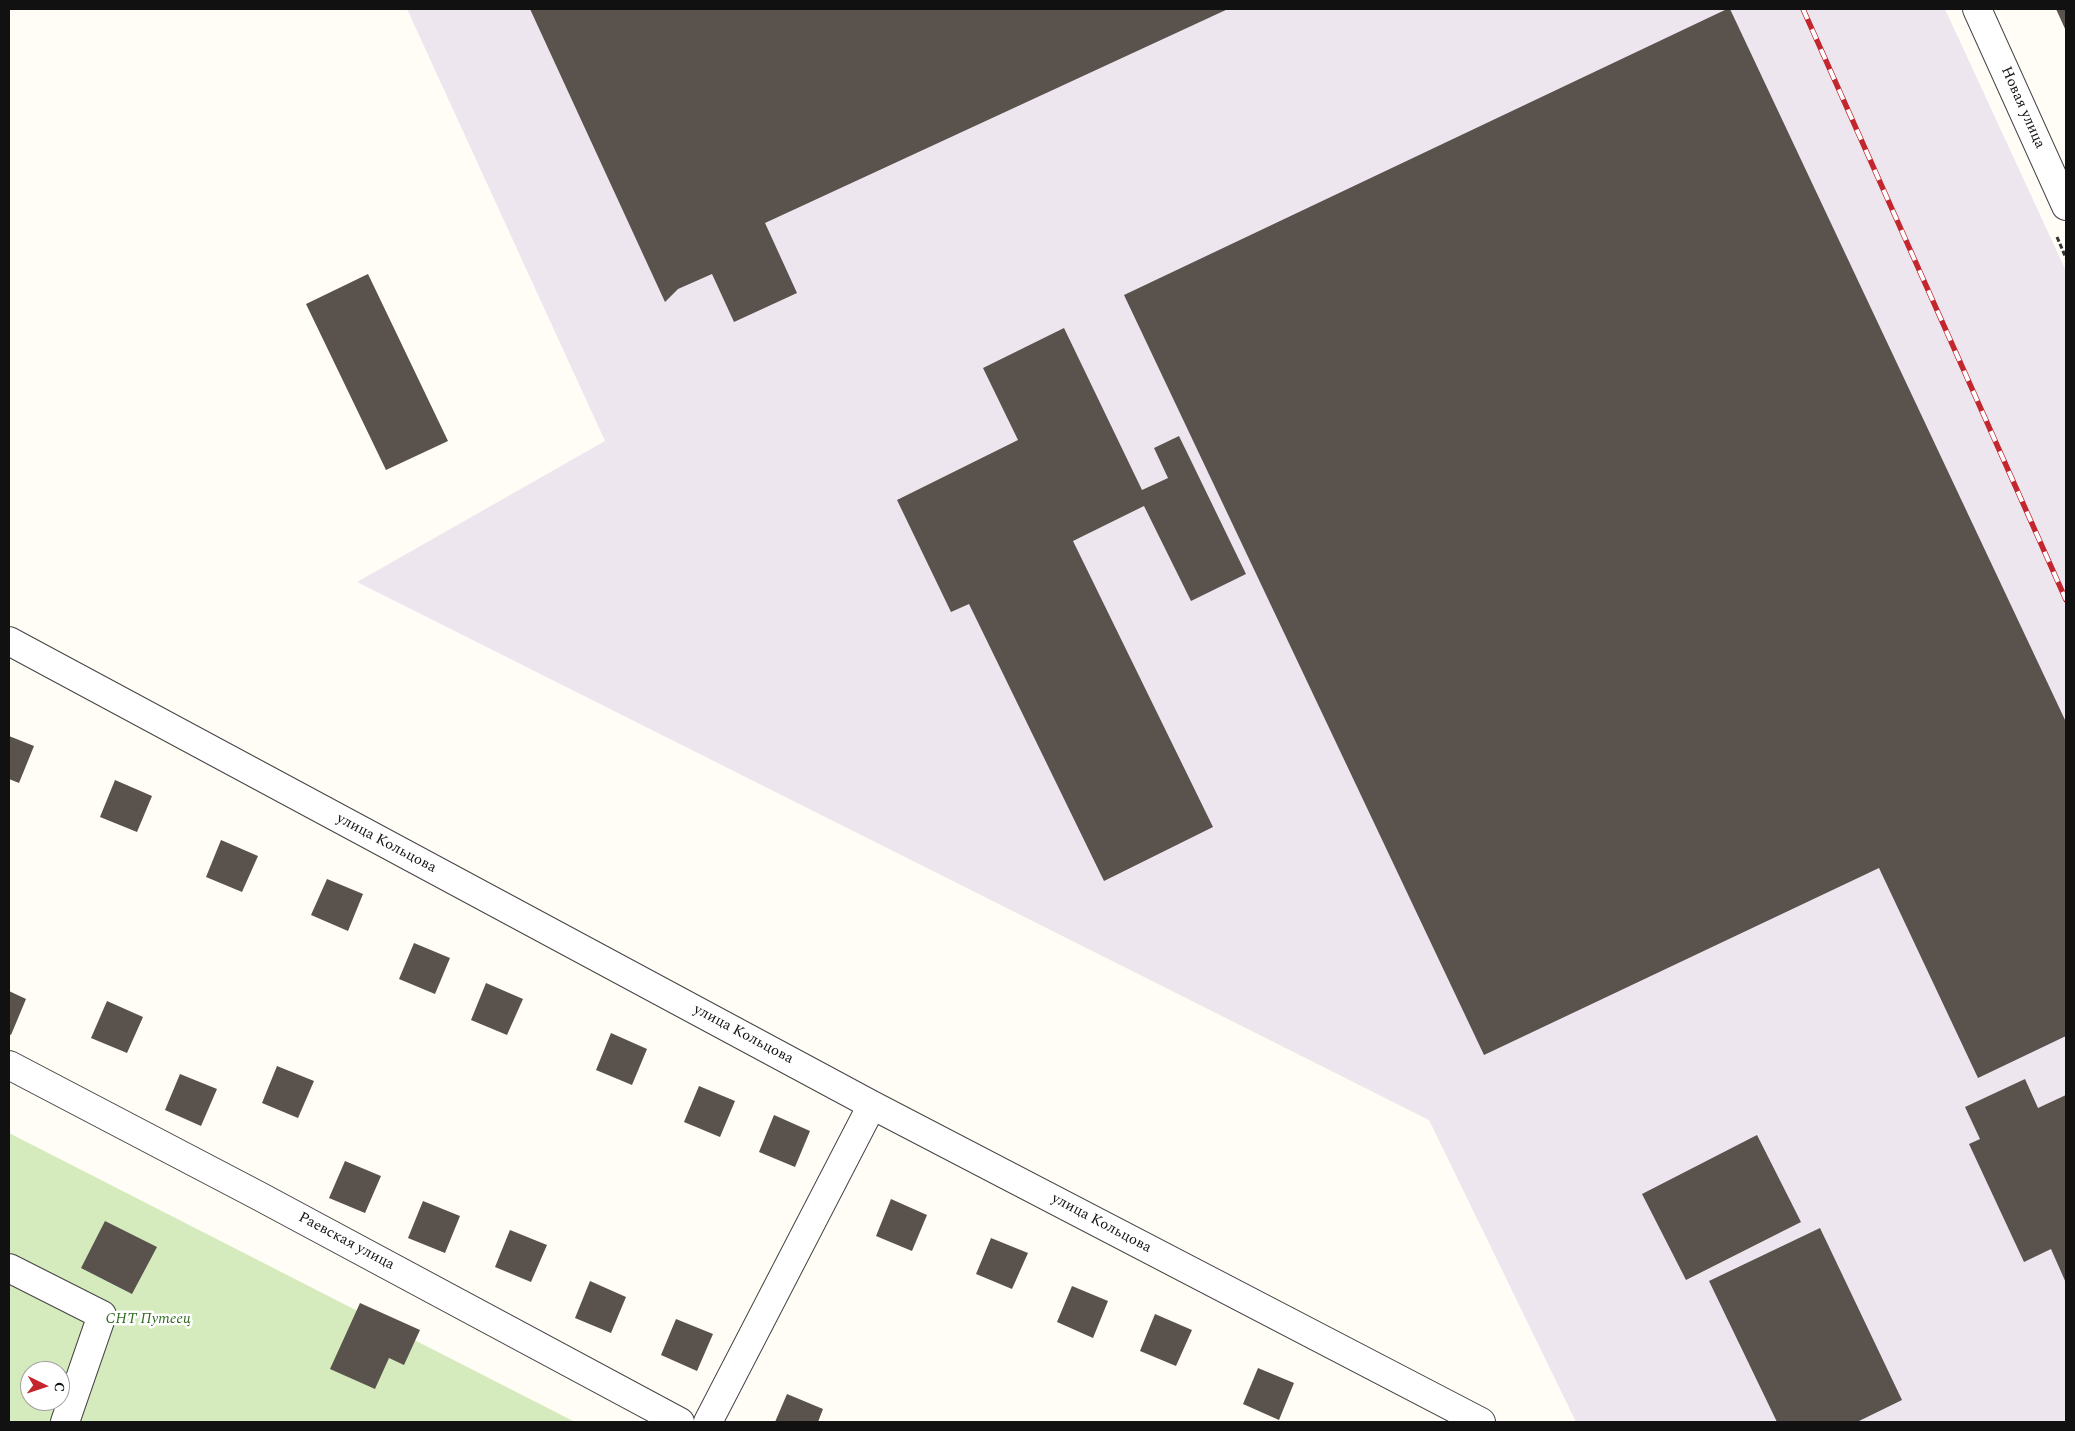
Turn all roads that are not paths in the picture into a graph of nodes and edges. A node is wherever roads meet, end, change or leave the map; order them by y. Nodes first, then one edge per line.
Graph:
1 (1977, 9) edge
2 (2066, 206) edge
3 (9, 641) edge
4 (9, 1066) edge
5 (872, 1105) junction
6 (9, 1268) edge
7 (65, 1422) edge
8 (680, 1422) edge
9 (708, 1422) edge
10 (1481, 1422) edge

1 - 2 street, Новая улица
3 - 5 street, улица Кольцова
4 - 8 street, Раевская улица
5 - 9 street
5 - 10 street, улица Кольцова
6 - 7 street

